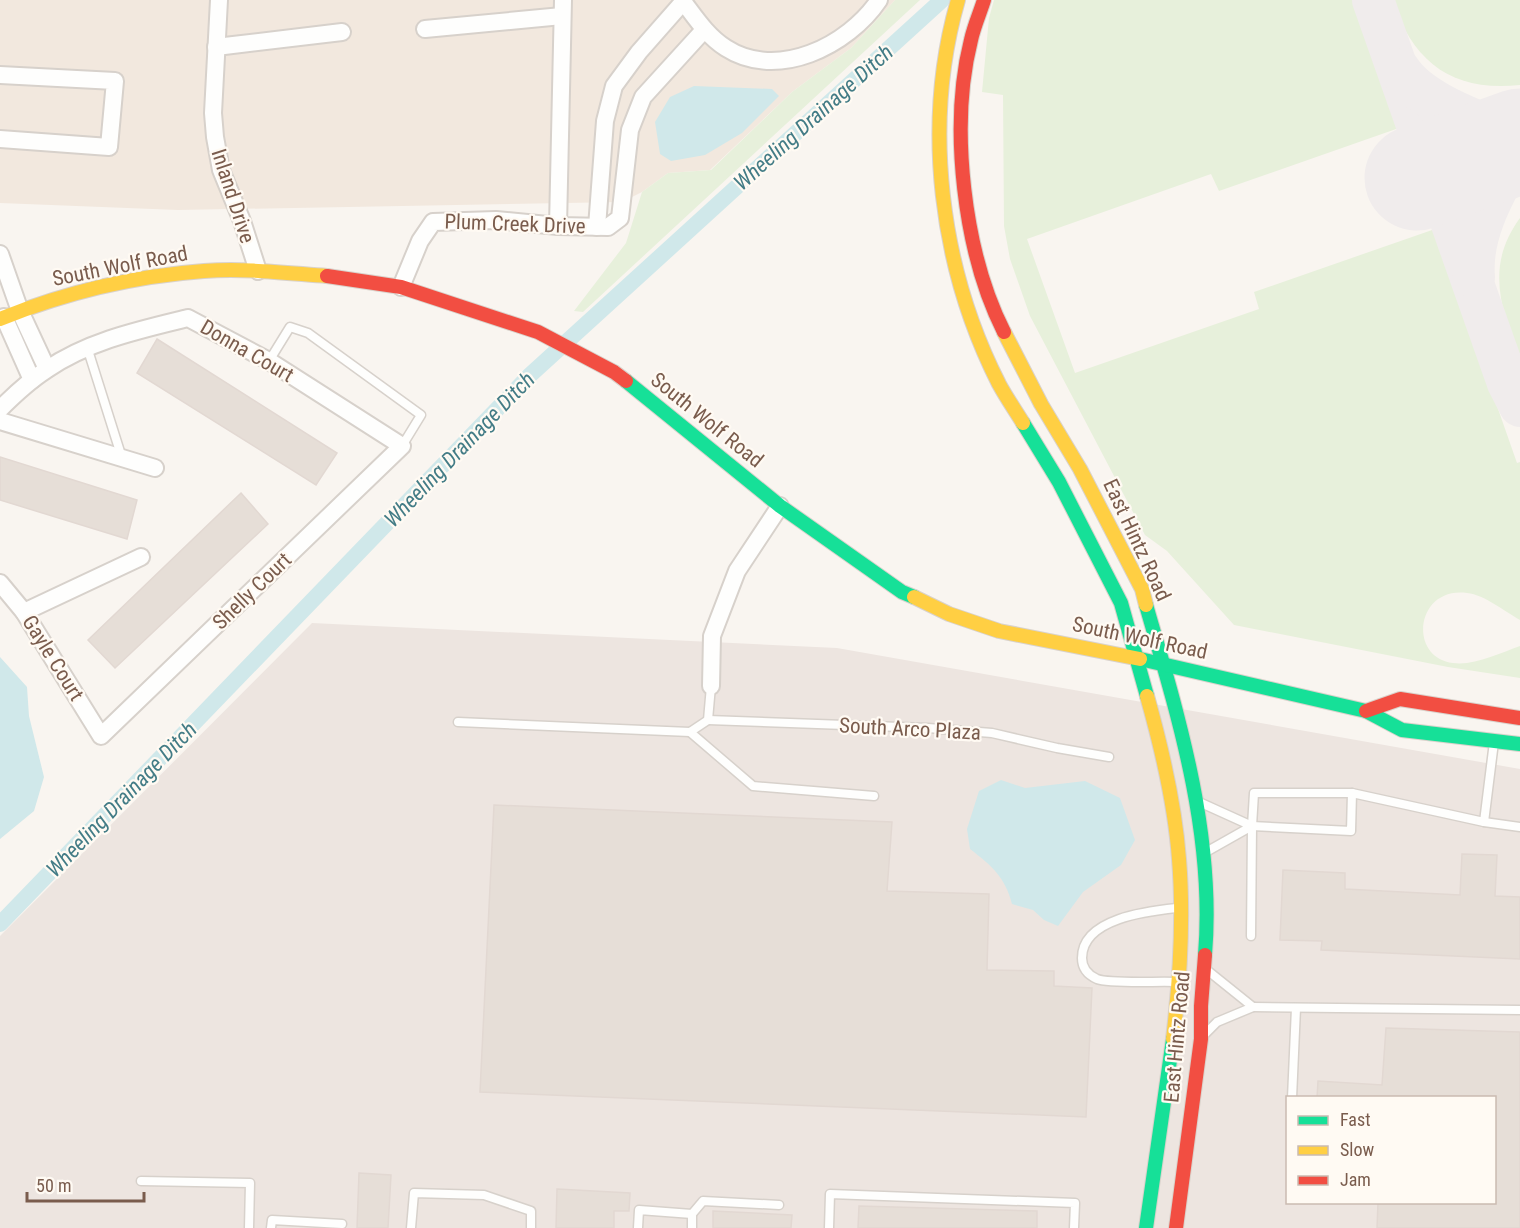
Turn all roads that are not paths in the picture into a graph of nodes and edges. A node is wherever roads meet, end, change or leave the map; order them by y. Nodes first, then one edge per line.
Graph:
1 (219, 0) edge
2 (879, 0) edge
3 (958, 0) edge
4 (984, 0) edge
5 (683, 1) edge
6 (562, 8) edge
7 (425, 29) dead end
8 (704, 30) junction
9 (342, 32) dead end
10 (216, 47) junction
11 (0, 75) edge
12 (0, 139) edge
13 (558, 226) junction
14 (603, 227) junction
15 (0, 254) edge
16 (258, 271) junction
17 (401, 287) junction
18 (8, 315) edge
19 (87, 347) junction
20 (269, 362) junction
21 (47, 369) junction
22 (32, 380) junction
23 (0, 409) edge
24 (0, 421) edge
25 (402, 446) junction
26 (123, 459) junction
27 (155, 468) dead end
28 (780, 506) junction
29 (141, 557) dead end
30 (0, 583) edge
31 (24, 612) junction
32 (1137, 658) junction
33 (1164, 663) junction
34 (711, 686) joint
35 (1366, 711) junction
36 (1520, 718) edge
37 (708, 720) junction
38 (458, 722) dead end
39 (690, 732) junction
40 (101, 736) joint
41 (1494, 741) junction
42 (1520, 744) edge
43 (1109, 757) dead end
44 (1352, 793) junction
45 (874, 796) dead end
46 (1196, 800) junction
47 (1484, 822) junction
48 (1252, 826) junction
49 (1520, 827) edge
50 (1203, 853) junction
51 (1180, 908) junction
52 (1251, 936) dead end
53 (1204, 966) junction
54 (1180, 982) junction
55 (1254, 1007) junction
56 (1296, 1008) junction
57 (1520, 1010) edge
58 (1201, 1039) junction
59 (1292, 1096) edge
60 (141, 1181) dead end
61 (779, 1205) dead end
62 (692, 1214) junction
63 (342, 1224) dead end
64 (249, 1228) edge
65 (271, 1228) edge
66 (411, 1228) edge
67 (531, 1228) edge
68 (638, 1228) edge
69 (692, 1228) edge
70 (829, 1228) edge
71 (1074, 1228) edge
72 (1146, 1228) edge
73 (1176, 1228) edge

1 - 10 street, Inland Drive
2 - 8 street, Plum Creek Drive
3 - 32 main road, East Hintz Road
4 - 33 main road, East Hintz Road
5 - 8 street, Plum Creek Drive
5 - 14 street, Plum Creek Drive
6 - 7 street
6 - 13 street
8 - 14 street, Plum Creek Drive
9 - 10 street
10 - 16 street, Inland Drive
11 - 12 street
13 - 14 street, Plum Creek Drive
13 - 17 street, Plum Creek Drive
15 - 18 street
16 - 17 main road, South Wolf Road
16 - 18 main road, South Wolf Road
17 - 28 main road, South Wolf Road
18 - 21 street
18 - 22 street
19 - 20 street, Donna Court
19 - 21 street, Donna Court
19 - 26 lane
20 - 25 street, Donna Court
20 - 25 lane
21 - 22 street, Donna Court
22 - 23 street, Donna Court
24 - 26 street
25 - 40 street, Shelly Court
26 - 27 street
28 - 32 main road, South Wolf Road
28 - 34 street
29 - 31 street
30 - 31 street, Gayle Court
31 - 40 street, Gayle Court
32 - 33 main road, South Wolf Road
32 - 51 main road, East Hintz Road
33 - 35 main road, South Wolf Road
33 - 46 main road, East Hintz Road
34 - 37 lane
35 - 36 main road
35 - 41 main road, South Wolf Road
37 - 39 lane
37 - 43 lane, South Arco Plaza
38 - 39 lane
39 - 45 lane
41 - 42 main road, South Wolf Road
41 - 47 lane
44 - 47 lane
44 - 48 lane
44 - 48 lane
46 - 48 lane
46 - 50 main road, East Hintz Road
47 - 49 lane
48 - 50 lane
48 - 52 lane
50 - 53 main road, East Hintz Road
51 - 54 main road, East Hintz Road
51 - 54 lane
53 - 55 lane
53 - 58 main road, East Hintz Road
54 - 72 main road, East Hintz Road
55 - 56 lane
55 - 58 lane
56 - 57 lane
56 - 59 lane
58 - 73 main road, East Hintz Road
60 - 64 lane
61 - 62 lane
62 - 68 lane
62 - 69 lane
63 - 65 lane
66 - 67 lane
70 - 71 lane

